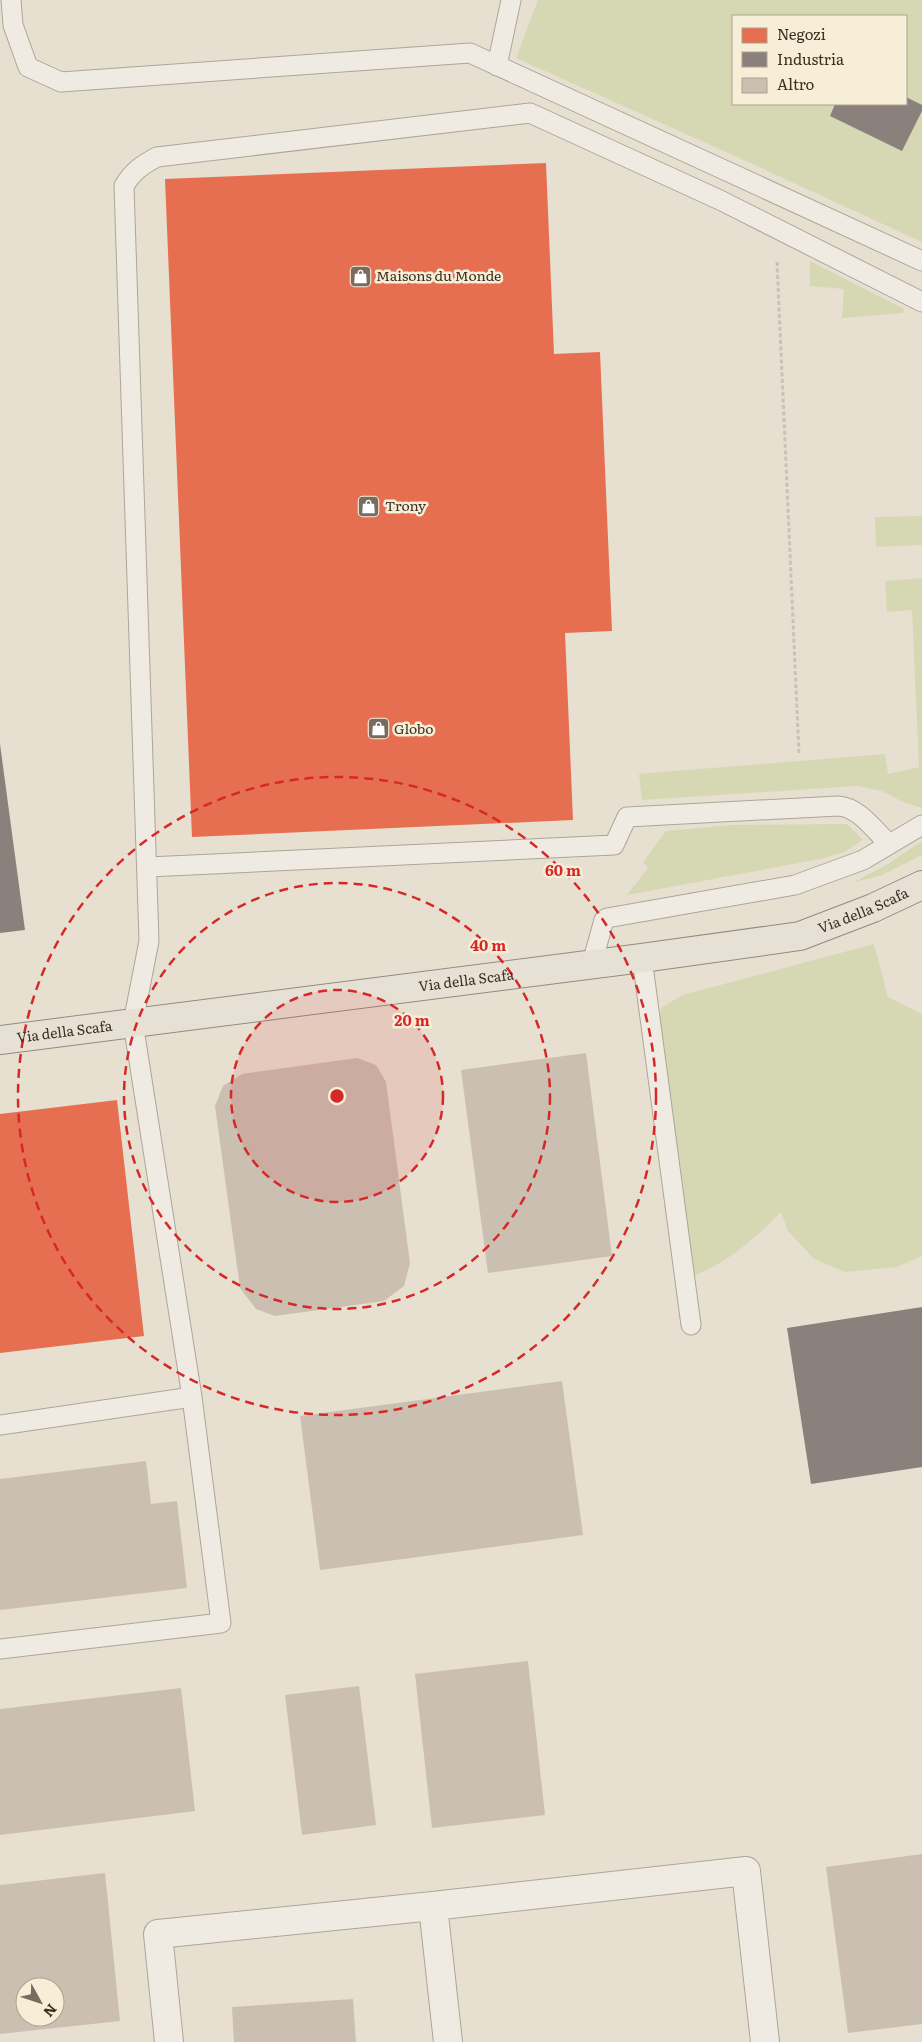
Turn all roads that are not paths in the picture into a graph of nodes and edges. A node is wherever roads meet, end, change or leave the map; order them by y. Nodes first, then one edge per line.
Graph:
1 (11, 0) edge
2 (511, 0) edge
3 (497, 66) junction
4 (922, 261) edge
5 (922, 302) edge
6 (922, 825) edge
7 (889, 844) junction
8 (148, 867) junction
9 (922, 884) edge
10 (642, 958) junction
11 (592, 963) junction
12 (133, 1023) junction
13 (0, 1040) edge
14 (691, 1325) dead end
15 (192, 1397) junction
16 (0, 1425) edge
17 (0, 1649) edge
18 (433, 1906) junction
19 (169, 2042) edge
20 (448, 2042) edge
21 (765, 2042) edge

1 - 3 lane
2 - 3 lane
3 - 4 lane
5 - 8 lane
6 - 7 lane
7 - 8 lane
7 - 11 lane
8 - 12 lane
9 - 10 main road, Via della Scafa
10 - 11 main road, Via della Scafa
10 - 14 lane
11 - 12 main road, Via della Scafa
12 - 13 main road, Via della Scafa
12 - 15 lane
15 - 16 lane
15 - 17 lane
18 - 19 street
18 - 20 street
18 - 21 street

